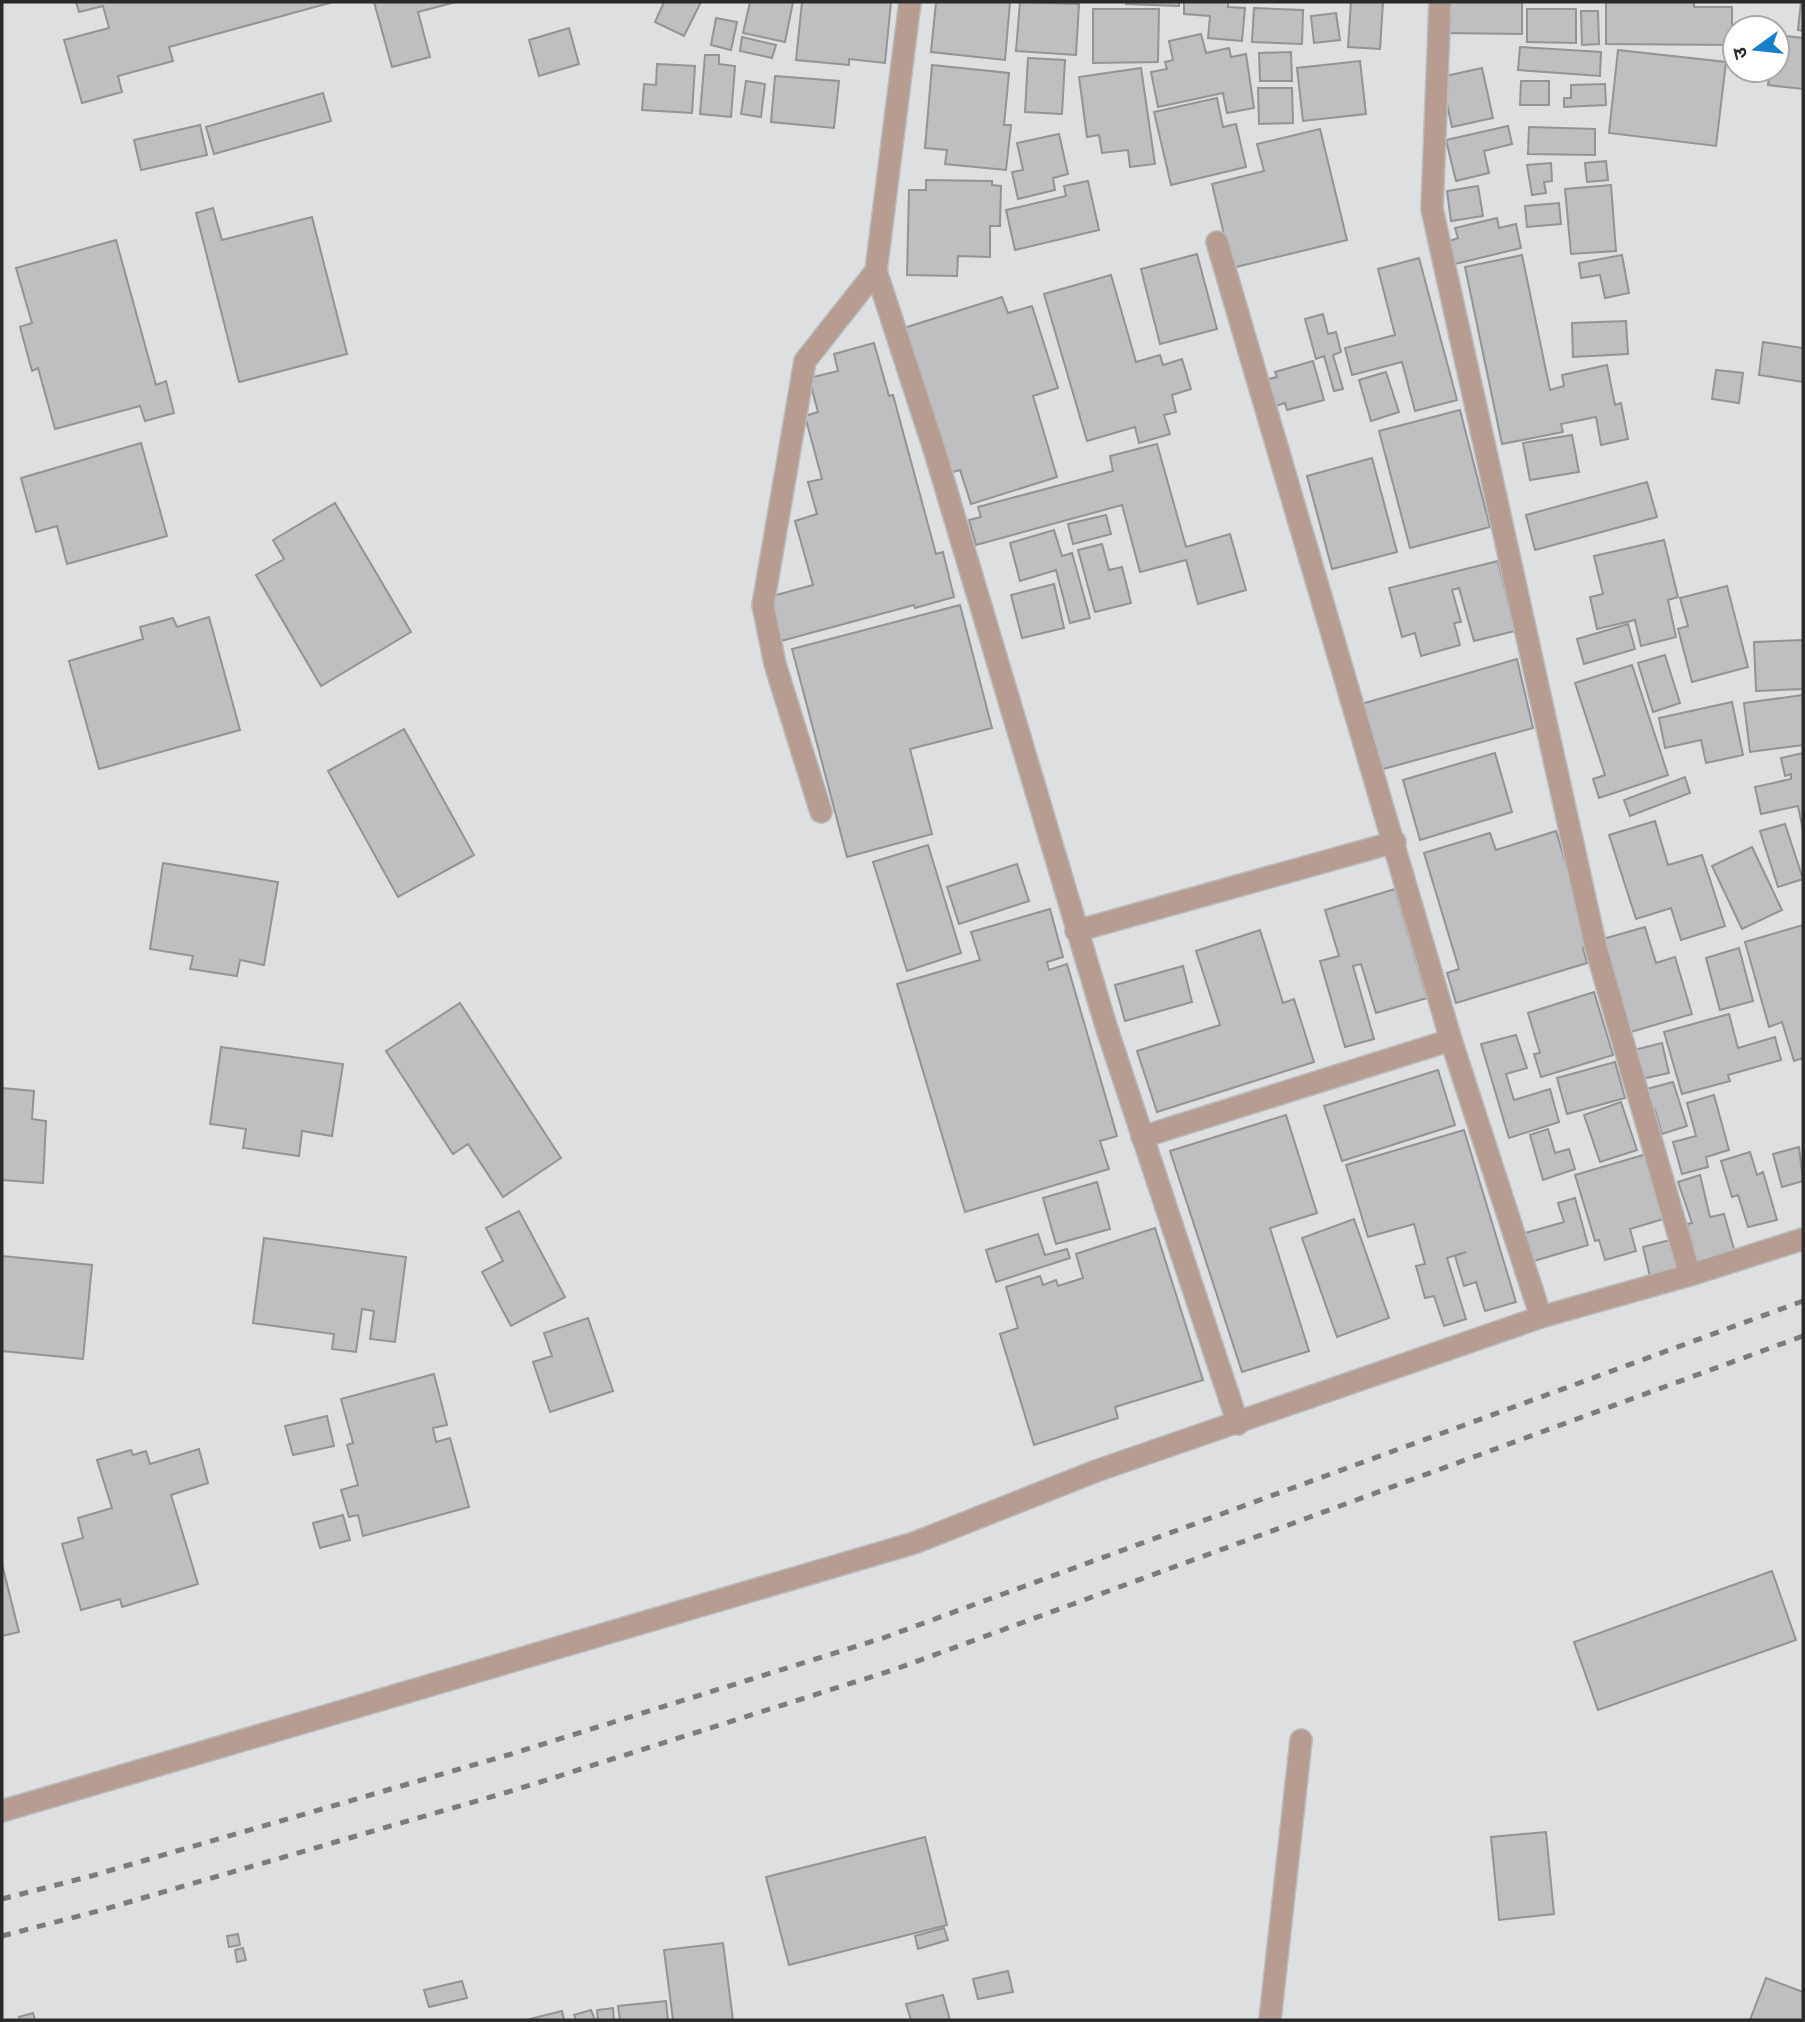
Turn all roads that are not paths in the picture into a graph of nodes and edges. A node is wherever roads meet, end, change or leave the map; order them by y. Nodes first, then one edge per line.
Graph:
1 (910, 2) edge
2 (1440, 2) edge
3 (1217, 242) dead end
4 (876, 271) junction
5 (821, 812) dead end
6 (1395, 842) junction
7 (1076, 931) junction
8 (1451, 1040) junction
9 (1142, 1137) junction
10 (1803, 1240) edge
11 (1690, 1275) junction
12 (1541, 1317) junction
13 (1238, 1424) junction
14 (1301, 1740) dead end
15 (2, 1811) edge
16 (1270, 2020) edge

1 - 4 street
2 - 11 street
3 - 6 street
4 - 5 street
4 - 7 street
6 - 7 street
6 - 8 street
7 - 9 street
8 - 9 street
8 - 12 street
9 - 13 street
10 - 11 street
11 - 12 street
12 - 13 street
13 - 15 street
14 - 16 street

